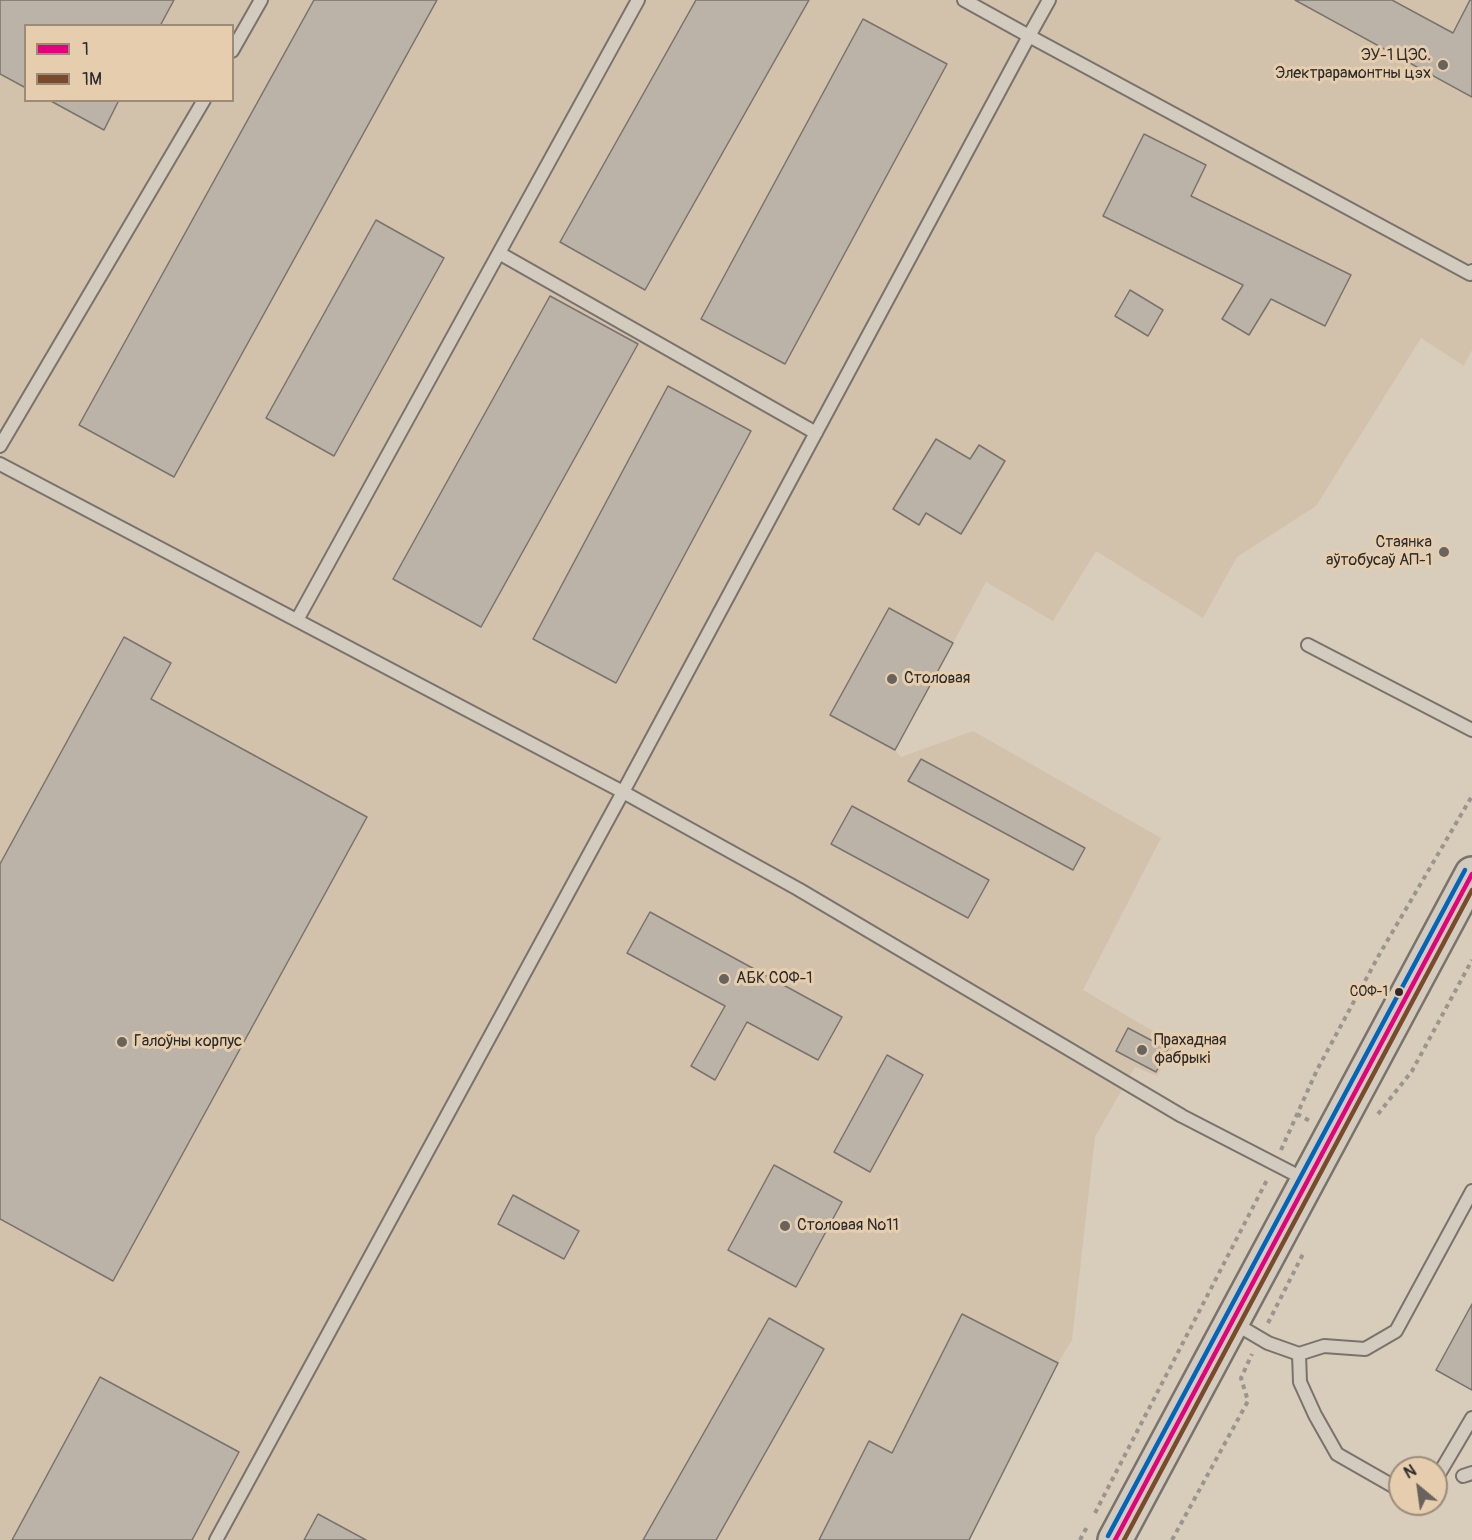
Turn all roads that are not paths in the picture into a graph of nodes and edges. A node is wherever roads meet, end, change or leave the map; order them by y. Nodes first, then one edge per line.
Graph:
1 (261, 0) edge
2 (638, 0) edge
3 (964, 0) edge
4 (1049, 0) edge
5 (1029, 36) junction
6 (234, 47) edge
7 (203, 102) edge
8 (499, 253) junction
9 (1472, 271) edge
10 (816, 433) junction
11 (0, 446) edge
12 (0, 464) edge
13 (297, 620) junction
14 (1308, 645) dead end
15 (1472, 730) edge
16 (623, 792) junction
17 (1472, 874) edge
18 (1307, 1180) junction
19 (1472, 1191) edge
20 (1230, 1321) junction
21 (1299, 1354) junction
22 (1472, 1418) edge
23 (1448, 1459) edge
24 (1388, 1483) edge
25 (216, 1540) edge
26 (1114, 1540) edge

1 - 6 lane
2 - 8 lane
3 - 5 lane
4 - 5 lane
5 - 9 lane
5 - 10 lane
7 - 11 lane
8 - 10 lane
8 - 13 lane
10 - 16 lane
12 - 13 lane
13 - 16 lane
14 - 15 lane
16 - 18 lane
16 - 25 lane
17 - 18 main road
18 - 20 main road
19 - 21 lane
20 - 21 lane
20 - 26 main road
21 - 24 lane
22 - 23 lane

